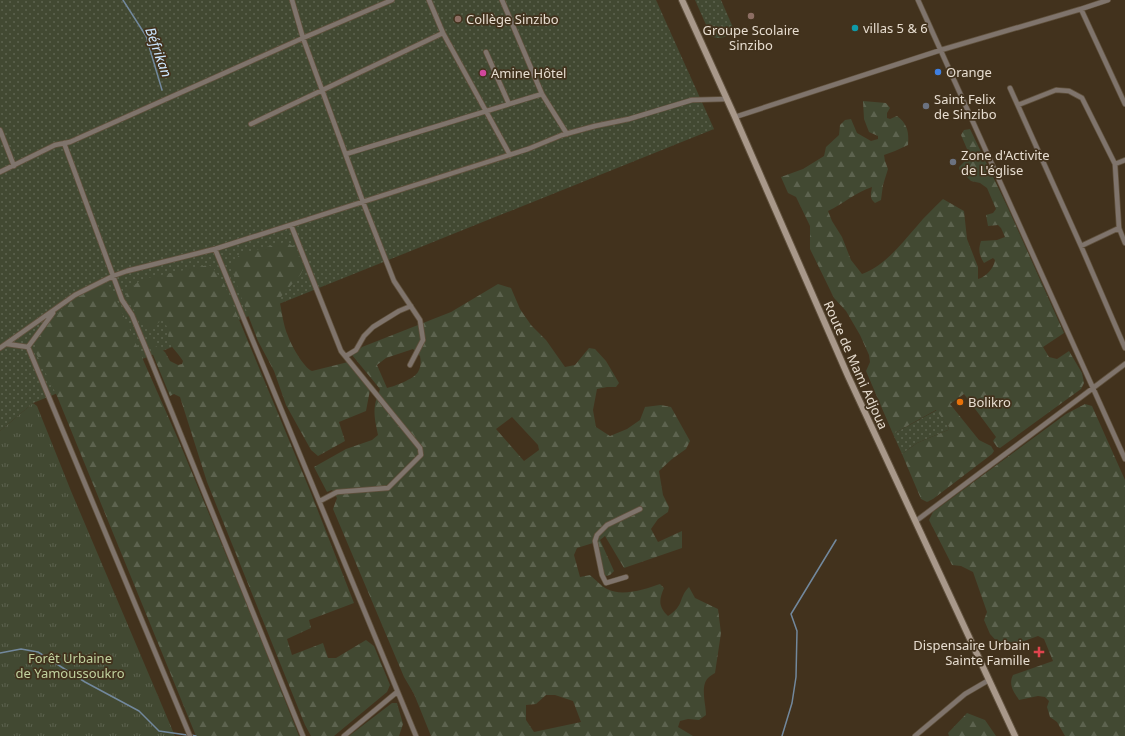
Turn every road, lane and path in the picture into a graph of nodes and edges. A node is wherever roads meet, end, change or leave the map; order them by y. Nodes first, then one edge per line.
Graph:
1 (292, 0) edge
2 (392, 0) edge
3 (429, 0) edge
4 (502, 0) edge
5 (682, 0) edge
6 (918, 0) edge
7 (1108, 0) edge
8 (1081, 9) junction
9 (443, 33) junction
10 (303, 38) junction
11 (941, 50) junction
12 (486, 52) dead end
13 (1010, 88) dead end
14 (322, 90) junction
15 (542, 94) junction
16 (727, 99) junction
17 (509, 104) junction
18 (1125, 104) edge
19 (1018, 105) junction
20 (486, 112) junction
21 (735, 117) junction
22 (251, 124) dead end
23 (0, 130) edge
24 (566, 134) junction
25 (64, 143) junction
26 (346, 154) junction
27 (510, 155) junction
28 (1125, 160) edge
29 (1115, 164) junction
30 (14, 166) junction
31 (0, 172) edge
32 (363, 202) junction
33 (291, 225) junction
34 (1118, 228) junction
35 (1125, 243) edge
36 (1081, 246) junction
37 (215, 249) junction
38 (113, 276) junction
39 (411, 306) junction
40 (55, 309) junction
41 (6, 344) junction
42 (28, 347) junction
43 (0, 348) edge
44 (1125, 348) edge
45 (346, 356) junction
46 (1125, 364) edge
47 (410, 365) dead end
48 (1092, 388) junction
49 (1125, 459) edge
50 (320, 501) junction
51 (640, 509) dead end
52 (916, 521) junction
53 (626, 577) dead end
54 (989, 680) junction
55 (397, 692) junction
56 (190, 736) edge
57 (303, 736) edge
58 (344, 736) edge
59 (416, 736) edge
60 (914, 736) edge
61 (1015, 736) edge

1 - 10 street
2 - 10 street
3 - 9 street
4 - 15 street
5 - 16 street, Route de Mami Adjoua
6 - 11 street
7 - 8 street
8 - 11 street
8 - 18 street
9 - 14 street
9 - 20 street
10 - 14 street
10 - 25 street
11 - 21 street
11 - 48 street
12 - 17 street
13 - 19 street
14 - 22 street
14 - 26 street
15 - 17 street
15 - 24 street
16 - 21 street, Route de Mami Adjoua
16 - 24 street
17 - 20 street
19 - 29 street
19 - 36 street
20 - 26 street
20 - 27 street
21 - 52 street, Route de Mami Adjoua
23 - 30 street
24 - 27 street
25 - 30 street
25 - 38 street
26 - 32 street
27 - 32 street
28 - 29 street
29 - 34 street
30 - 31 street
32 - 33 street
32 - 39 street
33 - 37 street
33 - 45 street
34 - 35 street
34 - 36 street
36 - 44 street
37 - 38 street
37 - 50 street
38 - 40 street
38 - 57 street
39 - 45 street
39 - 47 street
40 - 41 street
40 - 42 street
41 - 42 street
41 - 43 street
42 - 56 street
45 - 50 street
46 - 48 street
48 - 49 street
48 - 52 street
50 - 55 street
51 - 53 street
52 - 54 street, Route de Mami Adjoua
54 - 60 street
54 - 61 street, Route de Mami Adjoua
55 - 58 street
55 - 59 street

